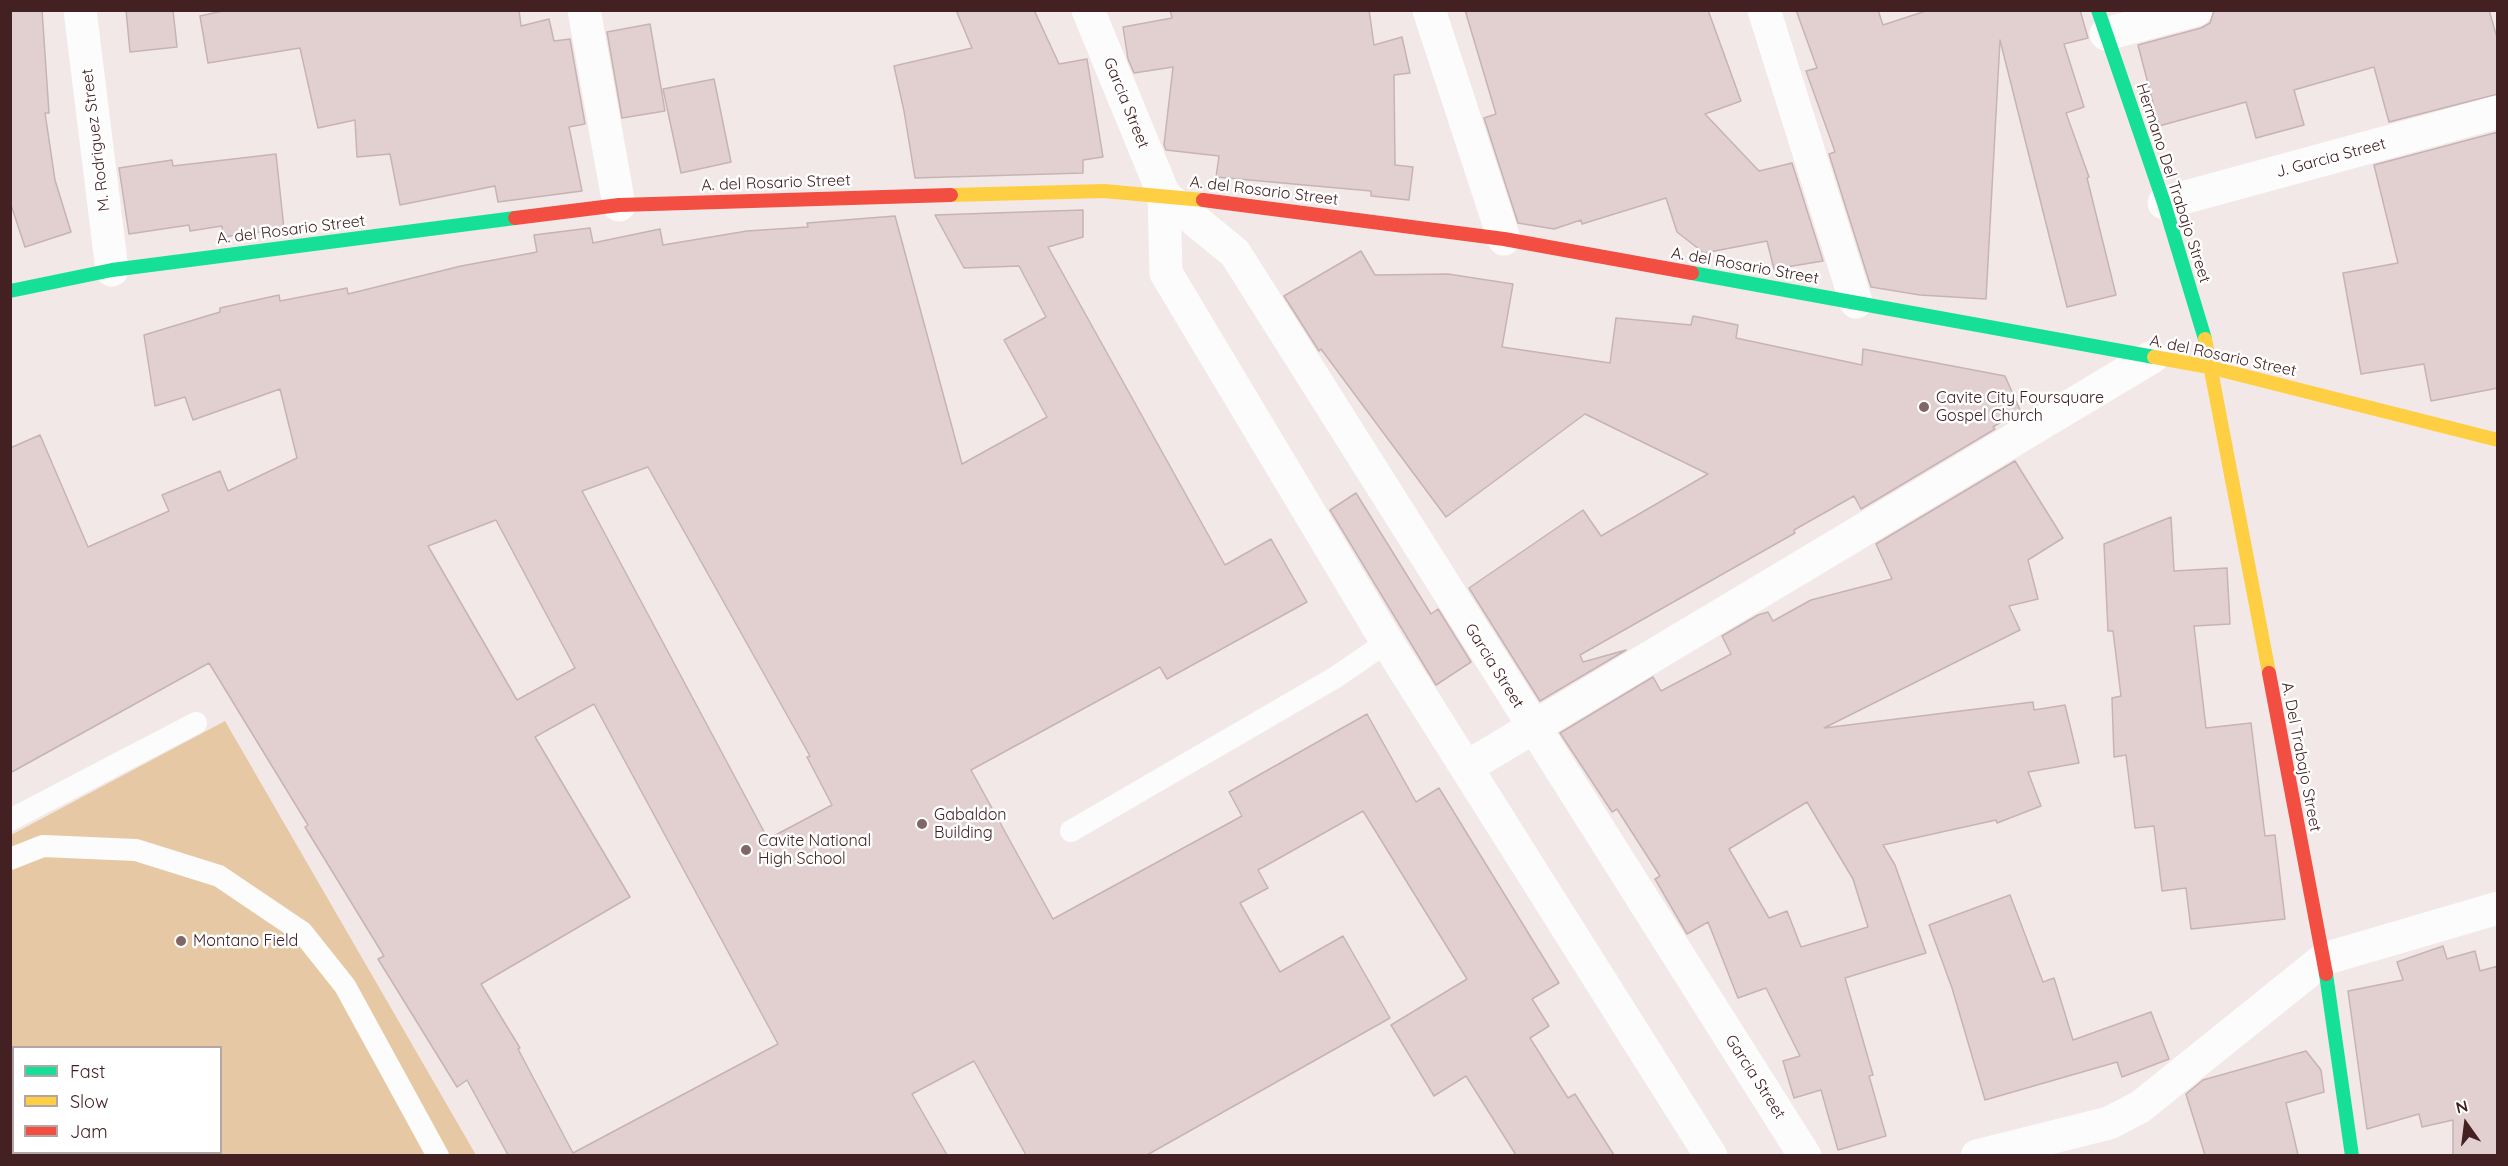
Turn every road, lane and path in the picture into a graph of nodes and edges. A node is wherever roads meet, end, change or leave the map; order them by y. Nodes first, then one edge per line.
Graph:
1 (80, 10) edge
2 (584, 10) edge
3 (1088, 10) edge
4 (1429, 10) edge
5 (1764, 10) edge
6 (2196, 10) edge
7 (2102, 22) edge
8 (2498, 112) edge
9 (1164, 195) junction
10 (2164, 203) junction
11 (619, 205) junction
12 (1504, 239) junction
13 (112, 270) junction
14 (10, 291) edge
15 (1856, 302) junction
16 (2152, 357) junction
17 (2209, 367) junction
18 (2498, 440) edge
19 (1387, 642) junction
20 (195, 723) dead end
21 (1532, 727) junction
22 (1467, 767) junction
23 (10, 820) edge
24 (1071, 831) dead end
25 (10, 859) edge
26 (2498, 908) edge
27 (2324, 959) junction
28 (438, 1155) edge
29 (1711, 1155) edge
30 (1805, 1155) edge
31 (1977, 1155) edge
32 (2352, 1155) edge

1 - 13 street, M. Rodriguez Street
2 - 11 street
3 - 9 street, Garcia Street
4 - 12 street
5 - 15 street
6 - 7 street
7 - 10 street, Hermano Del Trabajo Street
8 - 10 street, J. Garcia Street
9 - 11 street, A. del Rosario Street
9 - 12 street, A. del Rosario Street
9 - 19 street, Garcia Street
9 - 21 street, Garcia Street
10 - 17 street, Hermano Del Trabajo Street
11 - 13 street, A. del Rosario Street
12 - 15 street, A. del Rosario Street
13 - 14 street, A. del Rosario Street
15 - 16 street, A. del Rosario Street
16 - 17 street, A. del Rosario Street
16 - 21 street
17 - 18 street, A. del Rosario Street
17 - 27 street, A. Del Trabajo Street
19 - 22 street, Garcia Street
19 - 24 lane
20 - 23 lane
21 - 22 street
21 - 30 street, Garcia Street
22 - 29 street, Garcia Street
25 - 28 lane
26 - 27 street
27 - 31 street
27 - 32 street, A. Del Trabajo Street

